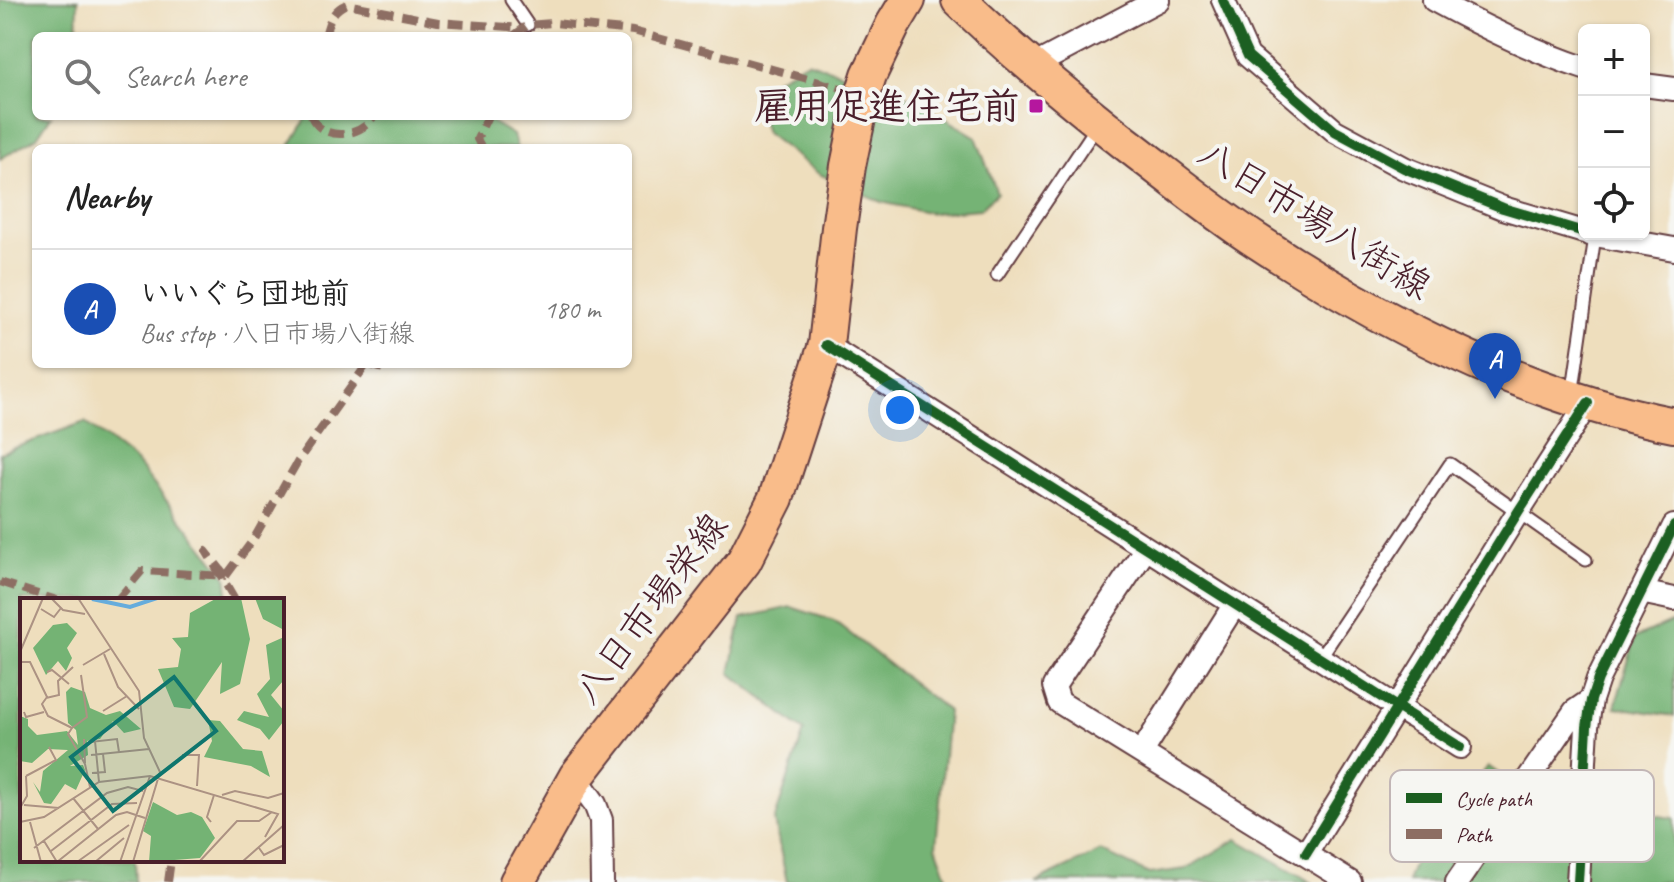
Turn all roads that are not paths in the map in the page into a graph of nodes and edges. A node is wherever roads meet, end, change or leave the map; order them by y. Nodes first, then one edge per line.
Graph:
1 (511, 0) edge
2 (908, 0) edge
3 (959, 0) edge
4 (1158, 0) edge
5 (1223, 0) edge
6 (1434, 0) edge
7 (528, 25) dead end
8 (1578, 66) edge
9 (1031, 67) junction
10 (1650, 86) edge
11 (1674, 89) edge
12 (1100, 122) junction
13 (1578, 230) edge
14 (1590, 240) edge
15 (1624, 240) edge
16 (1674, 249) edge
17 (997, 275) dead end
18 (826, 345) junction
19 (1580, 400) junction
20 (1674, 425) edge
21 (1518, 512) junction
22 (1674, 526) edge
23 (1146, 548) junction
24 (1586, 560) dead end
25 (1641, 592) junction
26 (1674, 599) edge
27 (1235, 604) junction
28 (1320, 658) junction
29 (1591, 700) junction
30 (1398, 708) junction
31 (1460, 747) dead end
32 (1142, 752) junction
33 (1534, 770) edge
34 (1585, 770) edge
35 (576, 777) junction
36 (1306, 854) junction
37 (1471, 862) edge
38 (1579, 862) edge
39 (517, 882) edge
40 (602, 882) edge
41 (1350, 882) edge
42 (1457, 882) edge
43 (1578, 882) edge

1 - 7 lane
2 - 18 main road, 八日市場栄線
3 - 9 main road, 八日市場八街線
4 - 9 street
5 - 13 street
6 - 8 street
9 - 12 main road, 八日市場八街線
10 - 11 street
12 - 17 lane
12 - 19 main road, 八日市場八街線
14 - 19 lane
15 - 16 street
18 - 23 street
18 - 35 main road, 八日市場栄線
19 - 20 main road, 八日市場八街線
19 - 21 street
21 - 24 lane
21 - 28 lane
21 - 30 street
22 - 25 street
23 - 27 street
23 - 32 street
25 - 26 street
25 - 29 street
27 - 28 street
27 - 32 street
28 - 30 street
29 - 33 street
29 - 34 street
30 - 31 street
30 - 36 street
32 - 36 street
35 - 39 main road, 八日市場栄線
35 - 40 street
36 - 41 street
37 - 42 street
38 - 43 street

